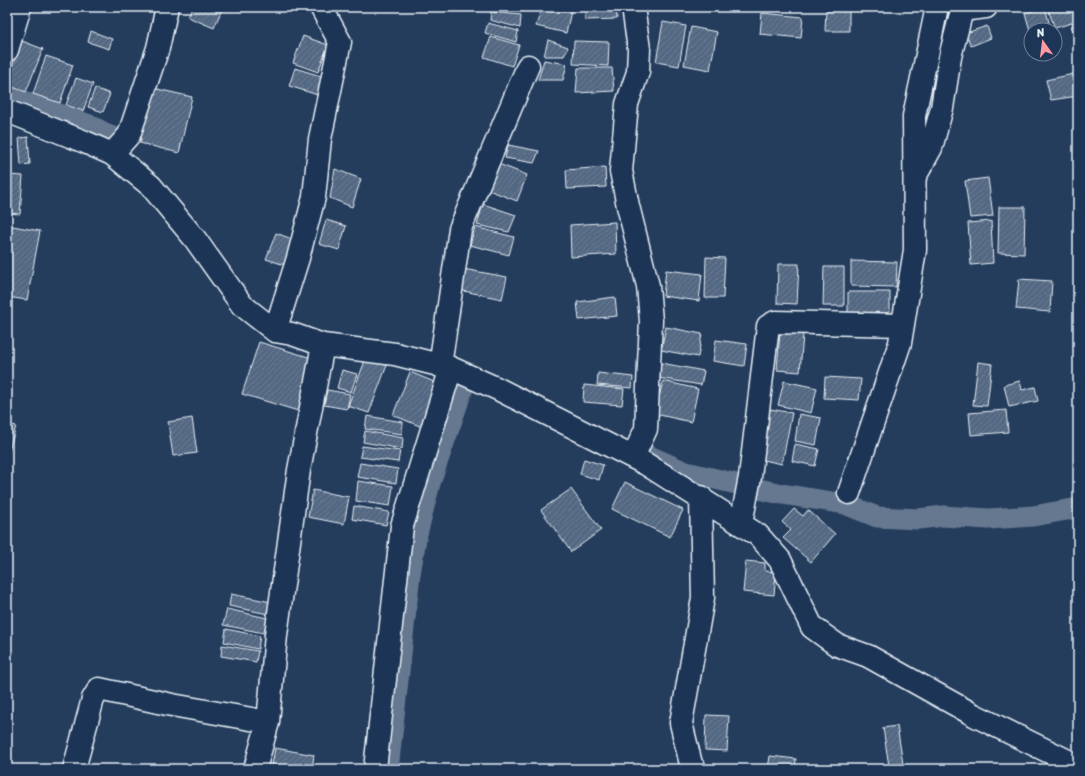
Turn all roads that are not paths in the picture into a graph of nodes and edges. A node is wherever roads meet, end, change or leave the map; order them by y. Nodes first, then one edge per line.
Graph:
1 (20, 7) edge
2 (167, 7) edge
3 (321, 7) edge
4 (633, 7) edge
5 (937, 7) edge
6 (986, 7) edge
7 (7, 50) edge
8 (528, 66) dead end
9 (7, 111) edge
10 (112, 154) junction
11 (914, 178) junction
12 (903, 325) junction
13 (275, 331) junction
14 (323, 345) junction
15 (445, 367) junction
16 (633, 457) junction
17 (849, 492) dead end
18 (701, 497) junction
19 (741, 524) junction
20 (268, 722) junction
21 (1078, 766) edge
22 (74, 769) edge
23 (255, 769) edge
24 (375, 769) edge
25 (694, 769) edge

1 - 7 street
2 - 10 street
3 - 13 street
4 - 16 street
5 - 11 street
6 - 11 street
8 - 15 street
9 - 10 street
10 - 13 street
11 - 12 street
12 - 17 street
12 - 19 street
13 - 14 street
14 - 15 street
14 - 20 street
15 - 16 street
15 - 24 street
16 - 18 street
18 - 19 street
18 - 25 street
19 - 21 street
20 - 22 street
20 - 23 street

